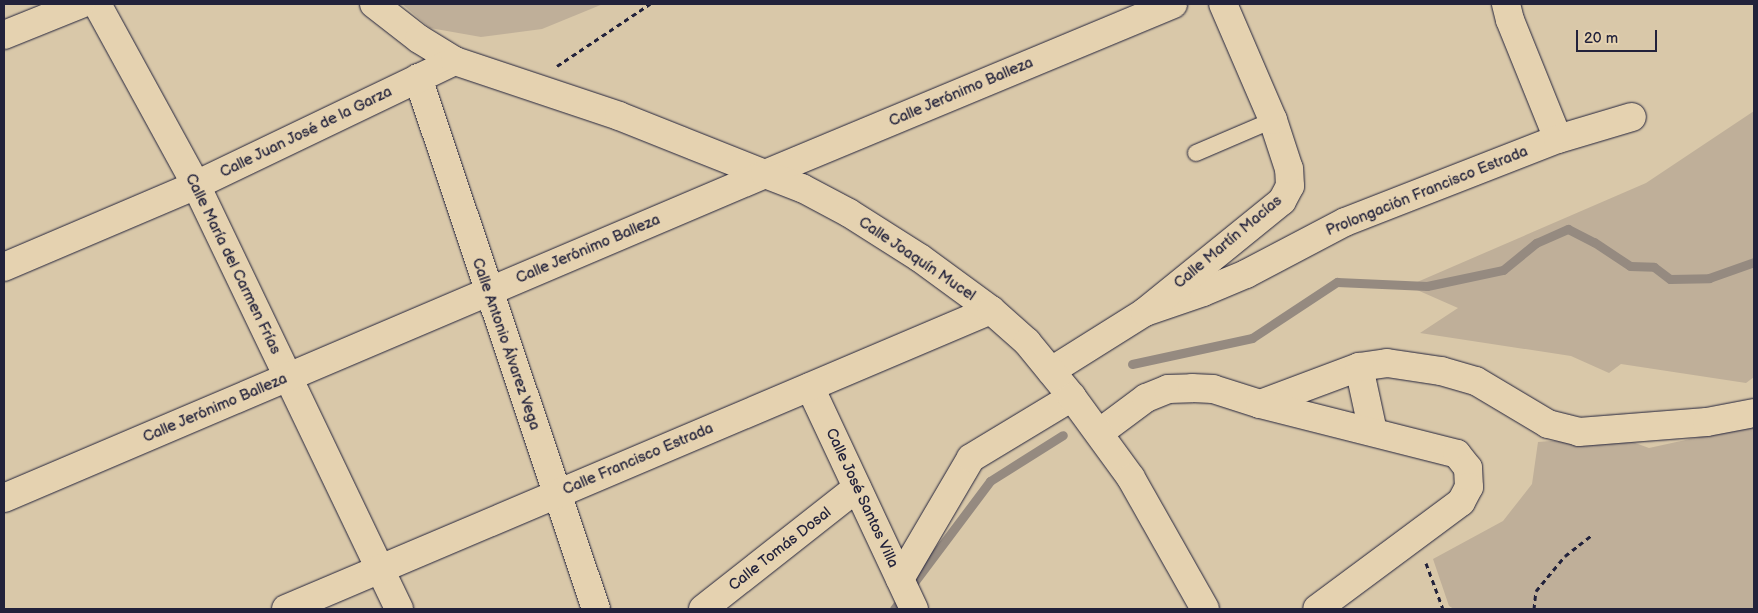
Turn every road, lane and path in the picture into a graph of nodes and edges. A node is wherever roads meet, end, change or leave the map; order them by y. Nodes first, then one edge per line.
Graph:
1 (81, 4) edge
2 (98, 4) edge
3 (374, 4) edge
4 (650, 4) edge
5 (1173, 4) edge
6 (1223, 4) edge
7 (1506, 4) edge
8 (4, 35) edge
9 (455, 60) junction
10 (418, 78) junction
11 (529, 85) junction
12 (1632, 117) dead end
13 (1273, 120) junction
14 (1558, 139) junction
15 (1196, 153) dead end
16 (765, 174) junction
17 (196, 185) junction
18 (4, 267) edge
19 (488, 291) junction
20 (991, 310) junction
21 (1145, 312) junction
22 (1359, 367) junction
23 (1052, 371) junction
24 (289, 377) junction
25 (810, 387) junction
26 (1072, 396) junction
27 (1260, 404) junction
28 (1754, 413) edge
29 (1372, 432) junction
30 (1099, 433) junction
31 (857, 488) junction
32 (557, 494) junction
33 (4, 498) edge
34 (1417, 536) junction
35 (1591, 536) dead end
36 (381, 569) junction
37 (900, 579) junction
38 (286, 609) edge
39 (400, 609) edge
40 (596, 609) edge
41 (703, 609) edge
42 (914, 609) edge
43 (1205, 609) edge
44 (1317, 609) edge
45 (1443, 609) edge
46 (1534, 609) edge

1 - 8 street
2 - 17 street, Calle María del Carmen Frías
3 - 9 street
4 - 11 path
5 - 16 street, Calle Jerónimo Balleza
6 - 13 street, Calle Martín Macías
7 - 14 street
9 - 10 street, Calle Juan José de la Garza
9 - 11 street, Calle Joaquín Mucel
10 - 17 street, Calle Juan José de la Garza
10 - 19 street, Calle Antonio Álvarez Vega
11 - 16 street, Calle Joaquín Mucel
12 - 14 street, Prolongación Francisco Estrada
13 - 15 lane
13 - 21 street, Calle Martín Macías
14 - 21 street, Prolongación Francisco Estrada
16 - 19 street, Calle Jerónimo Balleza
16 - 20 street, Calle Joaquín Mucel
17 - 18 street, Calle Juan José de la Garza
17 - 24 street, Calle María del Carmen Frías
19 - 24 street, Calle Jerónimo Balleza
19 - 32 street, Calle Antonio Álvarez Vega
20 - 23 street, Calle Joaquín Mucel
20 - 25 street, Calle Francisco Estrada
21 - 23 street, Calle Martín Macías
22 - 27 street
22 - 28 street
22 - 29 street
23 - 26 street, Calle Joaquín Mucel
24 - 33 street, Calle Jerónimo Balleza
24 - 36 street, Calle María del Carmen Frías
25 - 31 street, Calle José Santos Villa
25 - 32 street, Calle Francisco Estrada
26 - 30 street, Calle Joaquín Mucel
26 - 37 street
27 - 29 street
27 - 30 street
29 - 34 street
30 - 43 street, Calle Joaquín Mucel
31 - 37 street, Calle José Santos Villa
31 - 41 street, Calle Tomás Dosal
32 - 36 street, Calle Francisco Estrada
32 - 40 street, Calle Antonio Álvarez Vega
34 - 44 street
34 - 45 path
35 - 46 path
36 - 38 street, Calle Francisco Estrada
36 - 39 street, Calle María del Carmen Frías
37 - 42 street, Calle José Santos Villa

